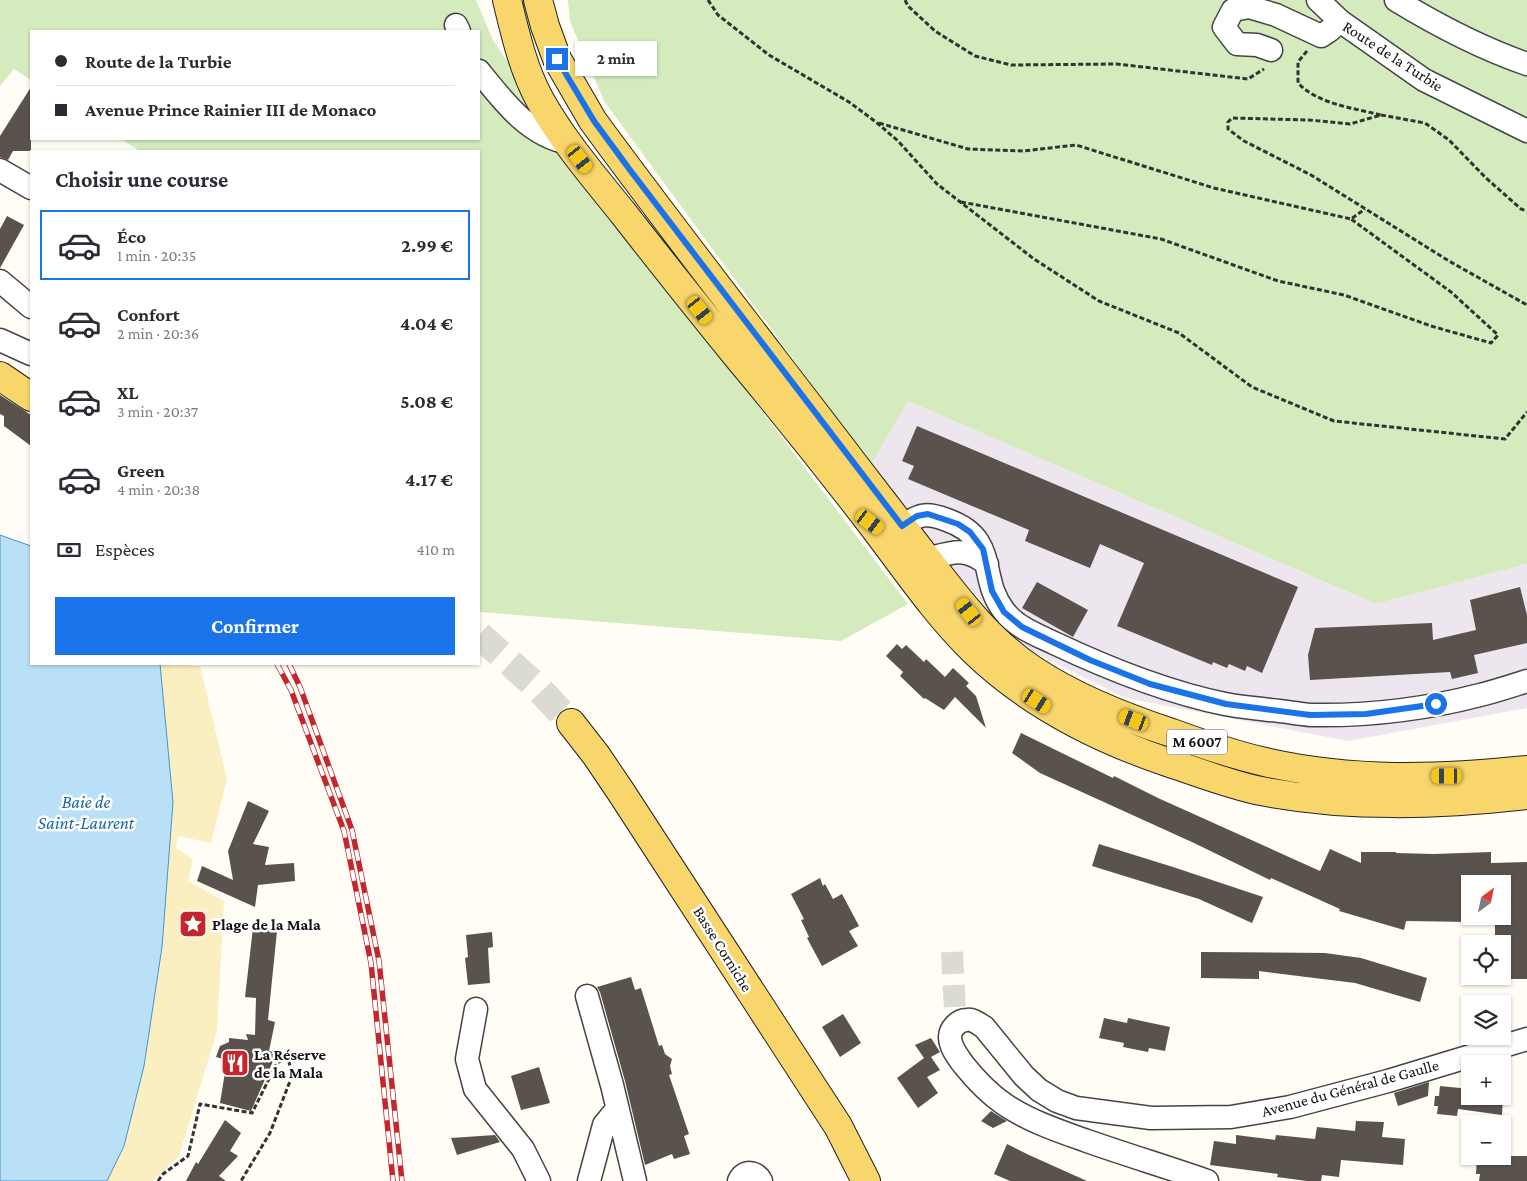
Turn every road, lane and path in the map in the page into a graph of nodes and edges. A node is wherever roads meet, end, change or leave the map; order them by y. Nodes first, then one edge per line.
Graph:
1 (507, 0) edge
2 (538, 0) edge
3 (708, 0) edge
4 (905, 0) edge
5 (1318, 0) edge
6 (1396, 0) edge
7 (1340, 21) junction
8 (1321, 36) junction
9 (1271, 50) joint
10 (1527, 64) edge
11 (480, 72) edge
12 (1381, 115) junction
13 (876, 122) junction
14 (1527, 131) edge
15 (568, 144) junction
16 (0, 170) edge
17 (30, 187) edge
18 (960, 202) junction
19 (1365, 209) junction
20 (1527, 211) edge
21 (1351, 219) junction
22 (0, 281) edge
23 (1527, 305) edge
24 (30, 306) edge
25 (0, 340) edge
26 (30, 354) edge
27 (0, 376) edge
28 (30, 396) edge
29 (1527, 412) edge
30 (911, 552) junction
31 (987, 564) junction
32 (1527, 681) edge
33 (571, 723) tunnel mouth
34 (1527, 770) edge
35 (1527, 795) edge
36 (587, 996) dead end
37 (476, 1009) dead end
38 (1527, 1039) edge
39 (617, 1109) junction
40 (1210, 1175) edge
41 (158, 1181) edge
42 (241, 1181) edge
43 (539, 1181) edge
44 (589, 1181) edge
45 (635, 1181) edge
46 (739, 1181) edge
47 (761, 1181) edge
48 (866, 1181) edge

1 - 15 main road, M 6007
2 - 30 main road, M 6007
3 - 13 path
4 - 9 path
5 - 7 street, Route de la Turbie
6 - 10 street
7 - 8 street
7 - 14 street, Route de la Turbie
8 - 9 street
8 - 12 path
11 - 15 street
12 - 19 path
12 - 20 path
13 - 18 path
13 - 21 path
15 - 30 main road, M 6007
16 - 17 street
18 - 21 path
18 - 29 path
19 - 21 path
19 - 23 path
22 - 24 street
25 - 26 street
27 - 28 main road
30 - 31 street
30 - 31 street
30 - 34 main road, M 6007
30 - 35 main road, M 6007
31 - 32 street
33 - 48 main road, Basse Corniche
36 - 39 street
37 - 43 street
38 - 40 street, Avenue du Général de Gaulle
39 - 44 street
39 - 45 street
41 - 42 path
46 - 47 street

